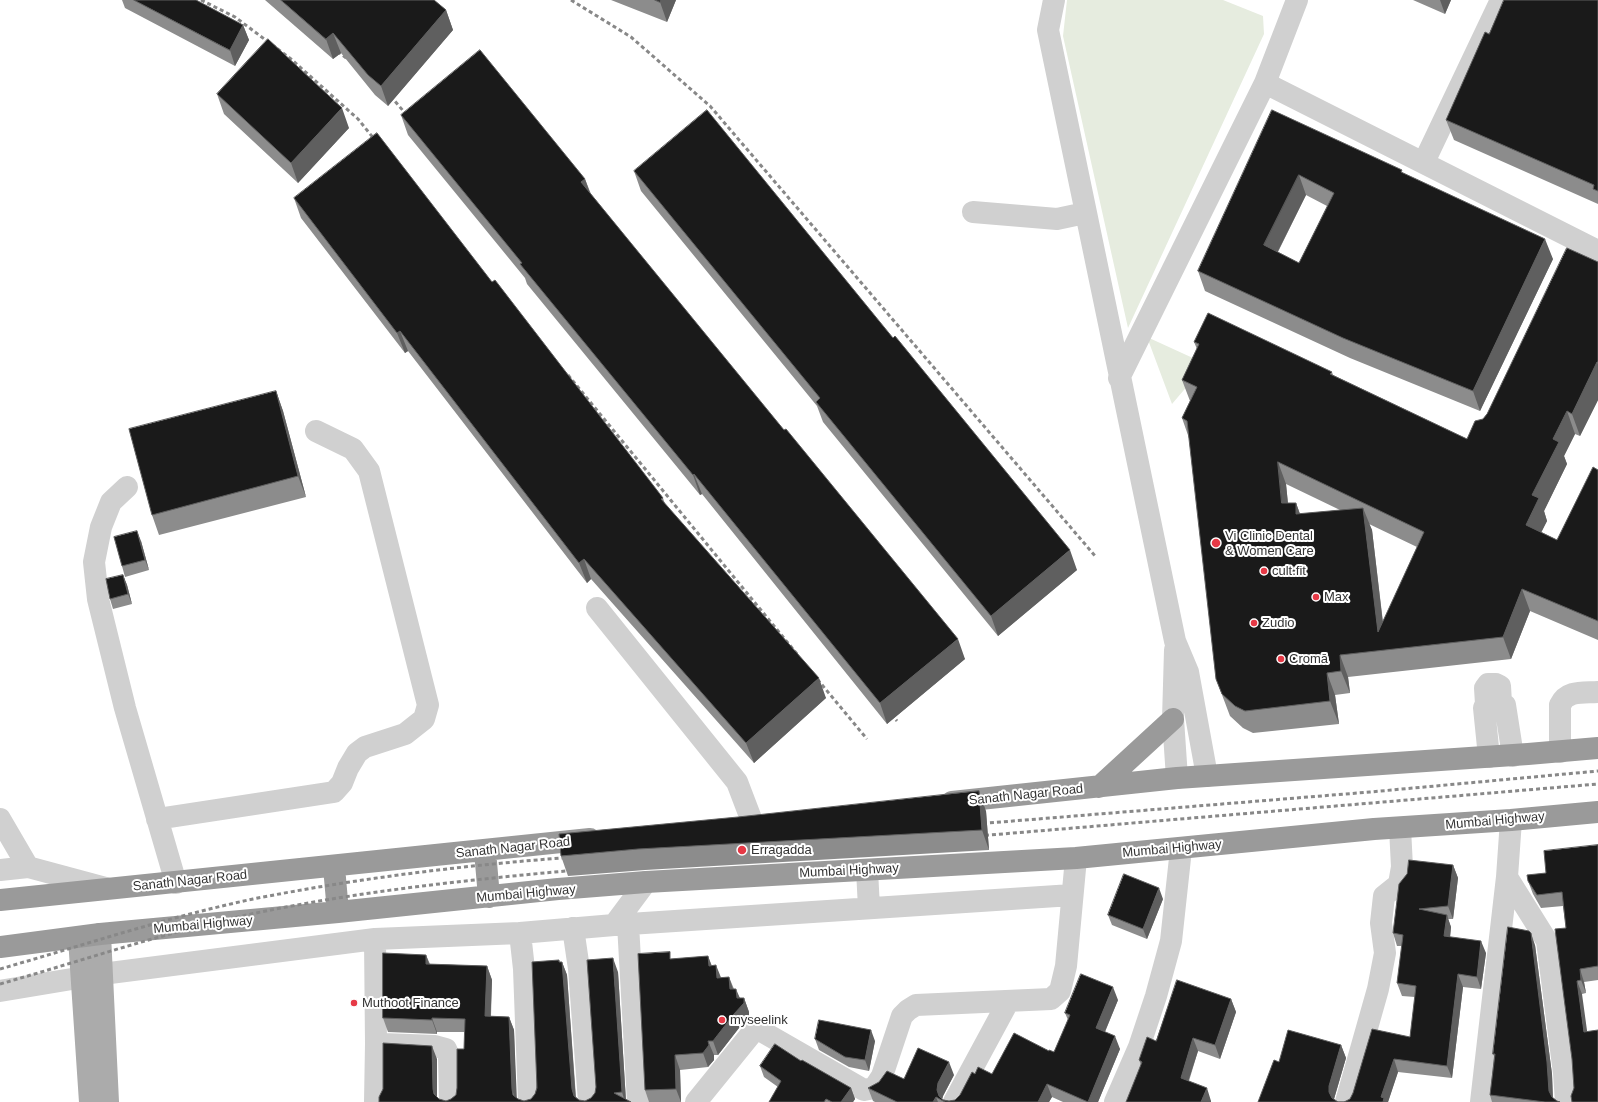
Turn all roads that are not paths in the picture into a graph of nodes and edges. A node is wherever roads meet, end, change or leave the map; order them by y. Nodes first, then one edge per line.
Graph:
1 (1054, 0) edge
2 (1501, 0) edge
3 (1292, 2) edge
4 (1265, 83) junction
5 (1424, 162) junction
6 (973, 212) dead end
7 (1085, 213) junction
8 (1532, 228) junction
9 (1598, 250) edge
10 (1567, 258) edge
11 (1119, 378) junction
12 (316, 431) dead end
13 (127, 487) dead end
14 (597, 608) dead end
15 (1175, 641) junction
16 (1598, 692) edge
17 (1173, 719) junction
18 (1598, 748) edge
19 (1560, 752) junction
20 (1513, 756) junction
21 (1489, 757) junction
22 (1207, 776) junction
23 (1177, 778) junction
24 (1099, 787) junction
25 (932, 805) edge
26 (1598, 812) edge
27 (0, 818) edge
28 (157, 819) junction
29 (1512, 820) junction
30 (753, 824) edge
31 (1400, 828) junction
32 (612, 837) edge
33 (1181, 849) junction
34 (485, 851) junction
35 (1076, 858) junction
36 (28, 867) junction
37 (334, 867) junction
38 (0, 870) edge
39 (867, 870) junction
40 (1507, 877) junction
41 (646, 882) junction
42 (176, 883) junction
43 (111, 890) junction
44 (1072, 895) junction
45 (489, 897) junction
46 (0, 900) edge
47 (869, 908) junction
48 (338, 912) junction
49 (621, 924) junction
50 (573, 928) junction
51 (520, 933) junction
52 (90, 936) junction
53 (375, 939) junction
54 (0, 948) edge
55 (92, 975) junction
56 (0, 991) edge
57 (1008, 1002) junction
58 (376, 1044) junction
59 (90, 1102) edge
60 (108, 1102) edge
61 (374, 1102) edge
62 (450, 1102) edge
63 (529, 1102) edge
64 (589, 1102) edge
65 (638, 1102) edge
66 (696, 1102) edge
67 (954, 1102) edge
68 (1115, 1102) edge
69 (1346, 1102) edge
70 (1480, 1102) edge
71 (1566, 1102) edge

1 - 7 street
2 - 5 street
3 - 4 street
4 - 5 street
4 - 11 street
5 - 8 street
6 - 7 street
7 - 11 street
8 - 9 street
8 - 10 street
11 - 15 street
12 - 28 street
13 - 28 street
14 - 30 street
15 - 17 street
15 - 22 street
16 - 19 street
17 - 23 street
17 - 24 highway
18 - 19 highway
19 - 20 highway
20 - 21 highway
20 - 21 street
21 - 22 highway
22 - 23 highway
23 - 24 highway, Sanath Nagar Road
24 - 25 highway, Sanath Nagar Road
26 - 29 highway, Mumbai Highway
27 - 36 street
28 - 42 street
29 - 31 highway, Mumbai Highway
29 - 40 street
31 - 33 highway, Mumbai Highway
31 - 69 street
32 - 34 highway, Sanath Nagar Road
33 - 35 highway, Mumbai Highway
33 - 68 street
34 - 37 highway, Sanath Nagar Road
34 - 45 highway
35 - 39 highway, Mumbai Highway
35 - 44 street
36 - 38 street
36 - 43 street
37 - 42 highway, Sanath Nagar Road
37 - 48 highway
39 - 41 highway, Mumbai Highway
39 - 47 street
40 - 70 street
40 - 71 street
41 - 45 highway, Mumbai Highway
41 - 49 street
42 - 43 highway, Sanath Nagar Road
43 - 46 highway, Sanath Nagar Road
44 - 47 street
44 - 57 street
45 - 48 highway, Mumbai Highway
47 - 49 street
48 - 52 highway, Mumbai Highway
49 - 50 street
49 - 65 street
50 - 51 street
50 - 64 street
51 - 53 street
51 - 63 street
52 - 54 highway, Mumbai Highway
52 - 55 main road
53 - 55 street
53 - 58 street
55 - 56 street
55 - 59 main road
55 - 60 main road
57 - 66 street
57 - 67 street
58 - 61 street
58 - 62 street

